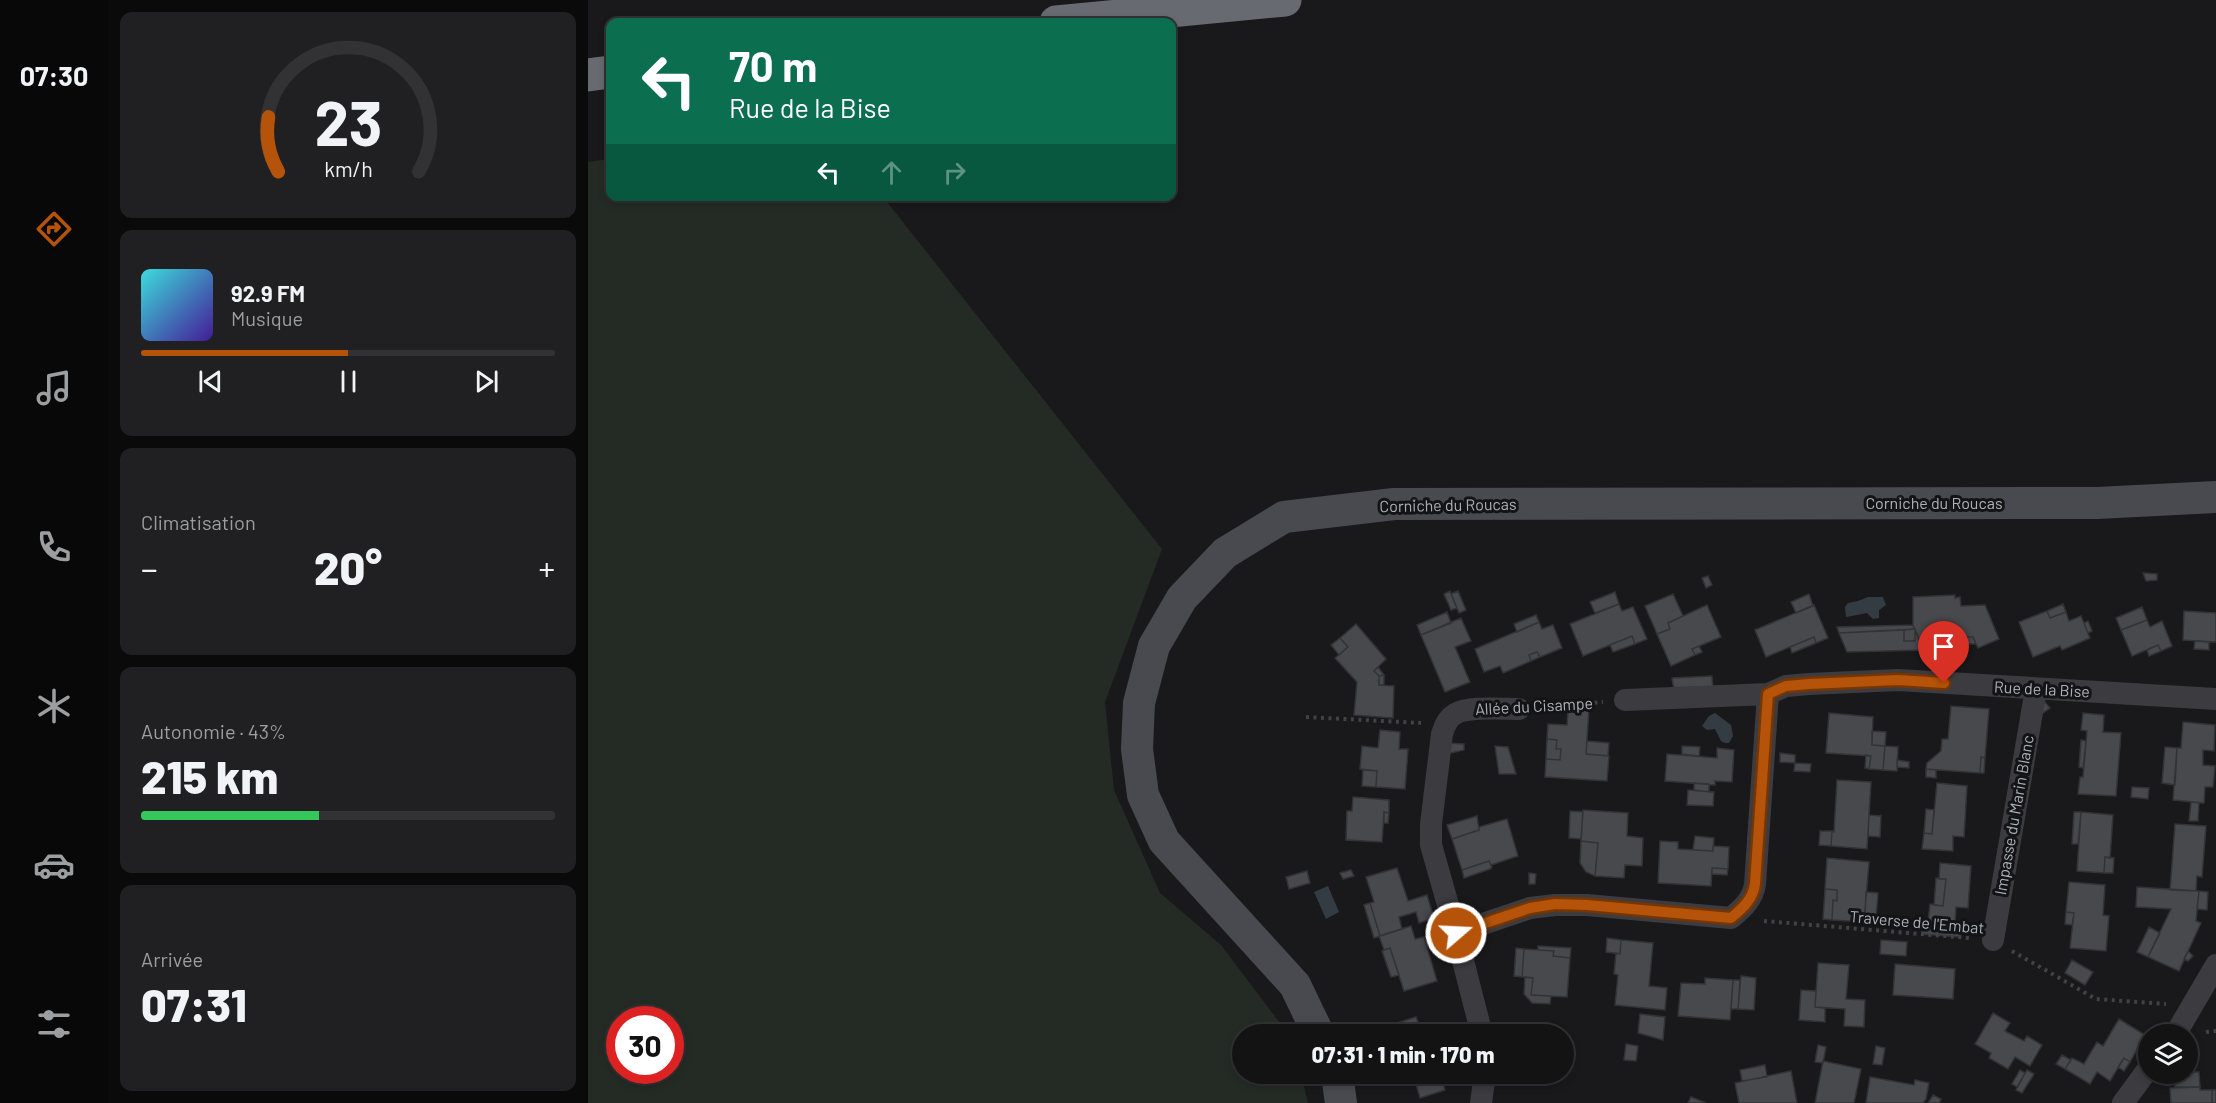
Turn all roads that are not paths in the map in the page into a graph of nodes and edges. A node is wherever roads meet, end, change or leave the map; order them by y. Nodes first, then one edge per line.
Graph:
1 (1286, 0) edge
2 (1098, 18) edge
3 (606, 73) edge
4 (588, 75) edge
5 (2216, 497) edge
6 (2036, 689) junction
7 (1768, 694) junction
8 (2216, 699) edge
9 (1625, 700) road end
10 (1519, 709) road end
11 (1456, 933) junction
12 (1993, 940) road end
13 (2216, 965) edge
14 (1314, 1024) edge
15 (1479, 1024) edge
16 (2182, 1024) edge
17 (2138, 1083) edge
18 (1338, 1084) edge
19 (1484, 1084) edge
20 (1341, 1103) edge
21 (1481, 1103) edge
22 (2123, 1103) edge

1 - 2 highway
3 - 4 highway
5 - 14 main road, Corniche du Roucas
6 - 7 street, Rue de la Bise
6 - 8 street, Rue de la Bise
6 - 12 street, Impasse du Marin Blanc
7 - 9 street
7 - 11 street
10 - 11 street, Allée du Cisampe
11 - 15 street
13 - 16 street
17 - 22 street
18 - 20 main road
19 - 21 street

